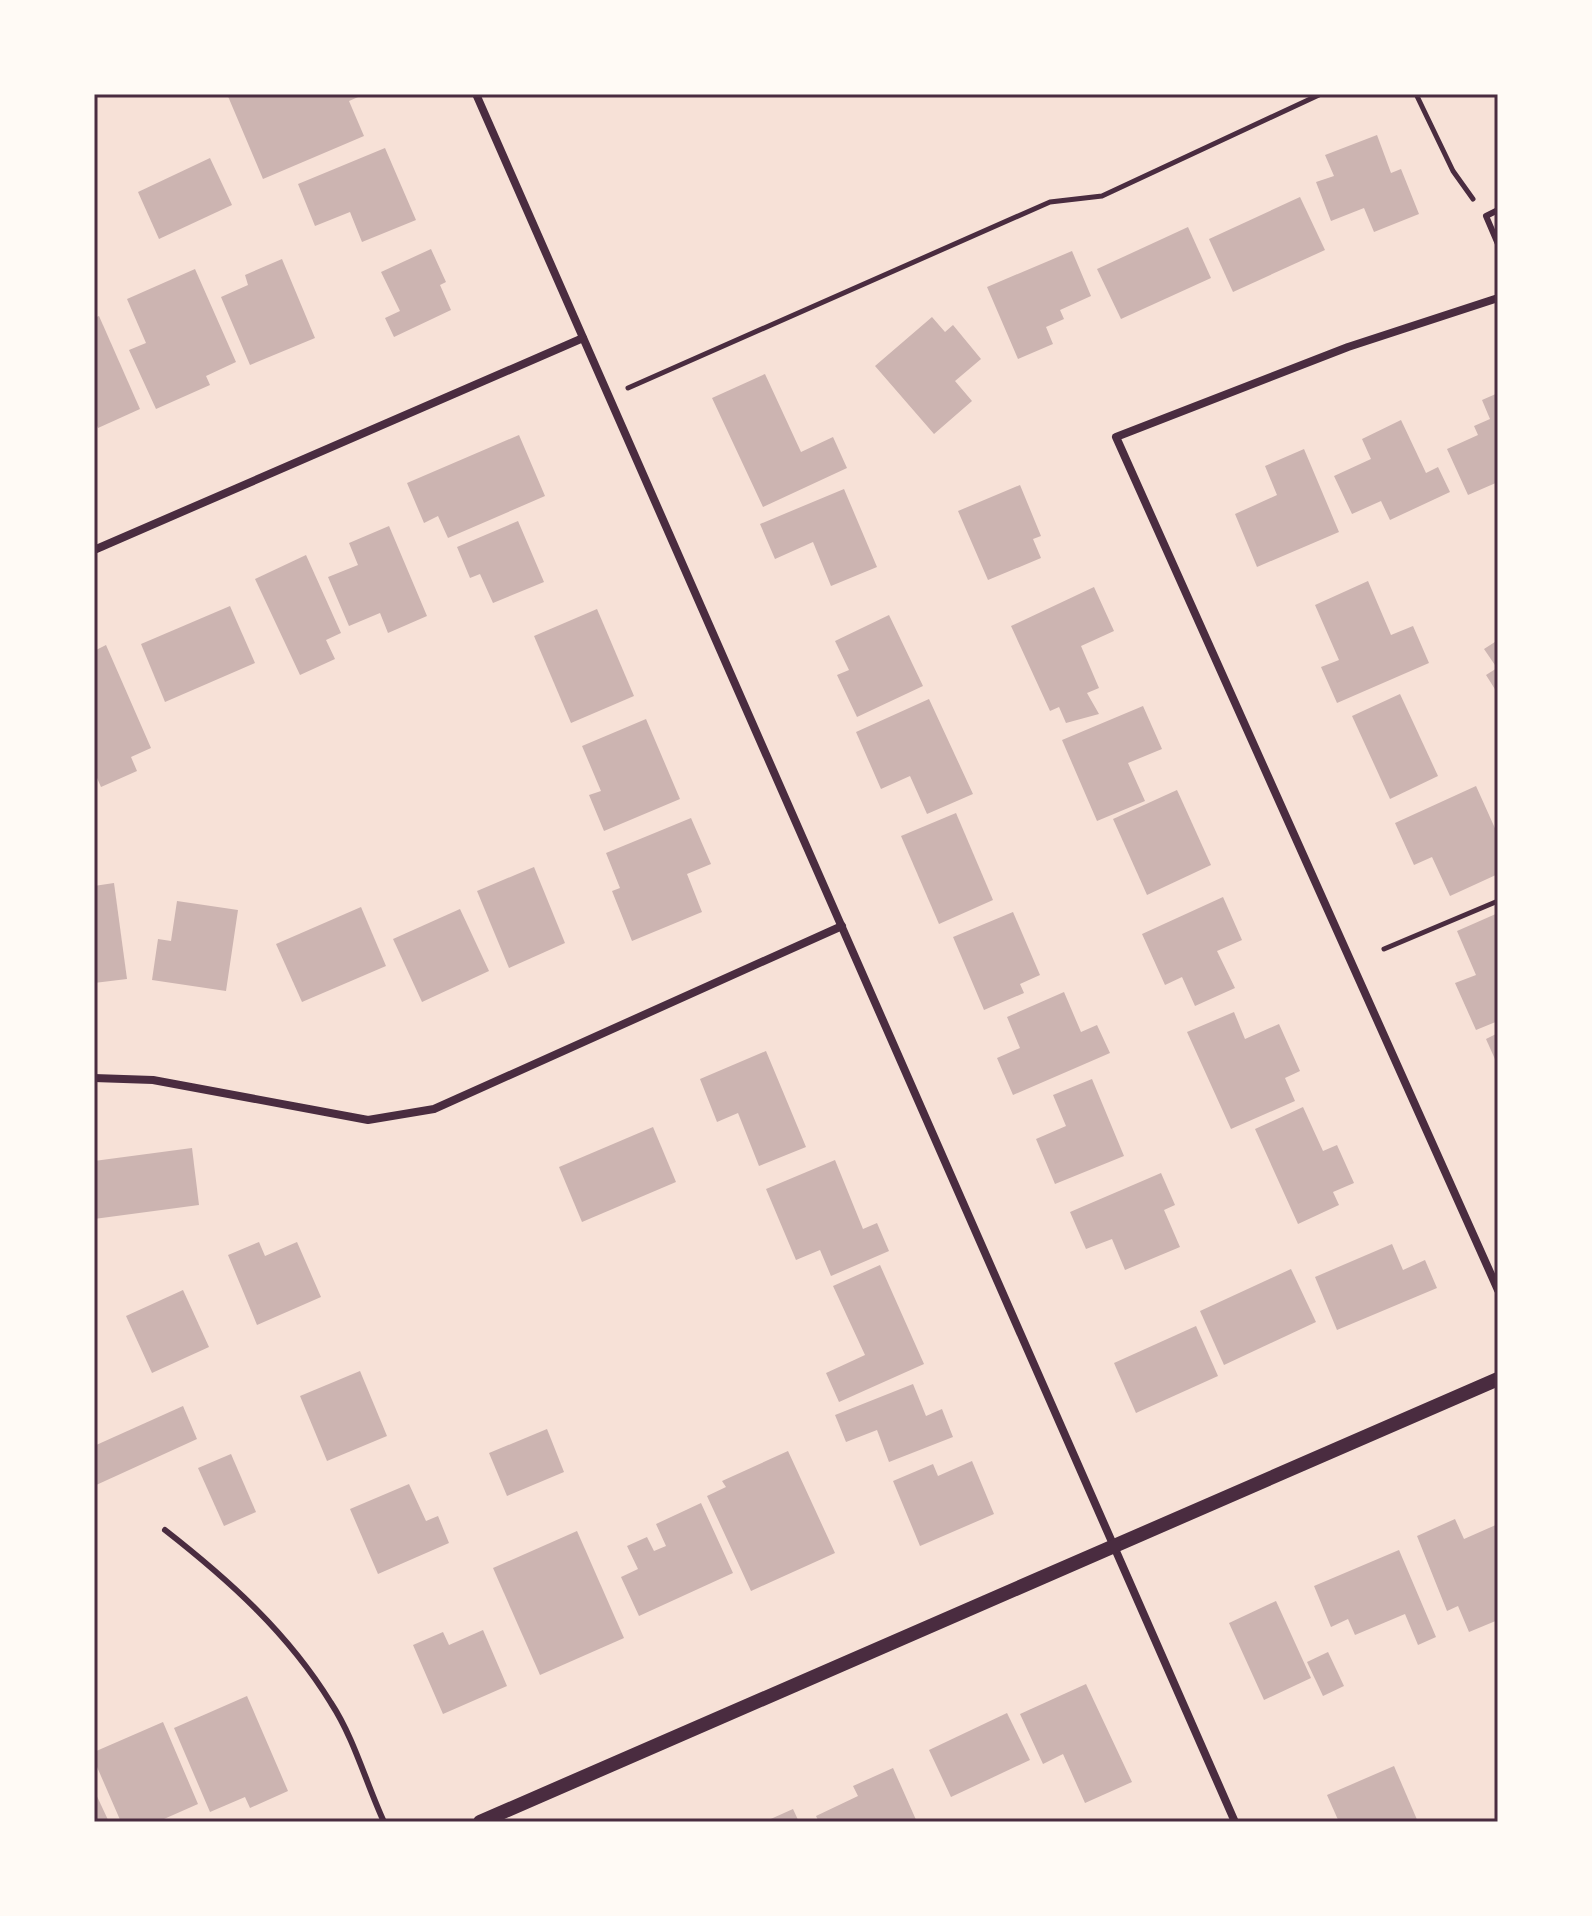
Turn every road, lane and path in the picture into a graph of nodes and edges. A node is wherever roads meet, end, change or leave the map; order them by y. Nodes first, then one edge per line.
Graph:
1 (476, 94) edge
2 (1321, 94) edge
3 (1416, 94) edge
4 (1498, 210) edge
5 (1486, 216) junction
6 (1498, 244) edge
7 (1498, 298) edge
8 (583, 338) junction
9 (609, 397) junction
10 (94, 550) edge
11 (1498, 901) edge
12 (842, 926) junction
13 (1384, 949) dead end
14 (94, 1078) edge
15 (1498, 1290) edge
16 (1498, 1379) edge
17 (165, 1530) dead end
18 (1115, 1547) junction
19 (384, 1822) edge
20 (480, 1822) edge
21 (1235, 1822) edge

1 - 8 street
2 - 9 path
3 - 5 path
4 - 5 lane
5 - 6 lane
7 - 15 street
8 - 9 street
8 - 10 street
9 - 12 street
11 - 13 path
12 - 14 street
12 - 18 street
16 - 18 street
17 - 19 lane
18 - 20 street
18 - 21 street

